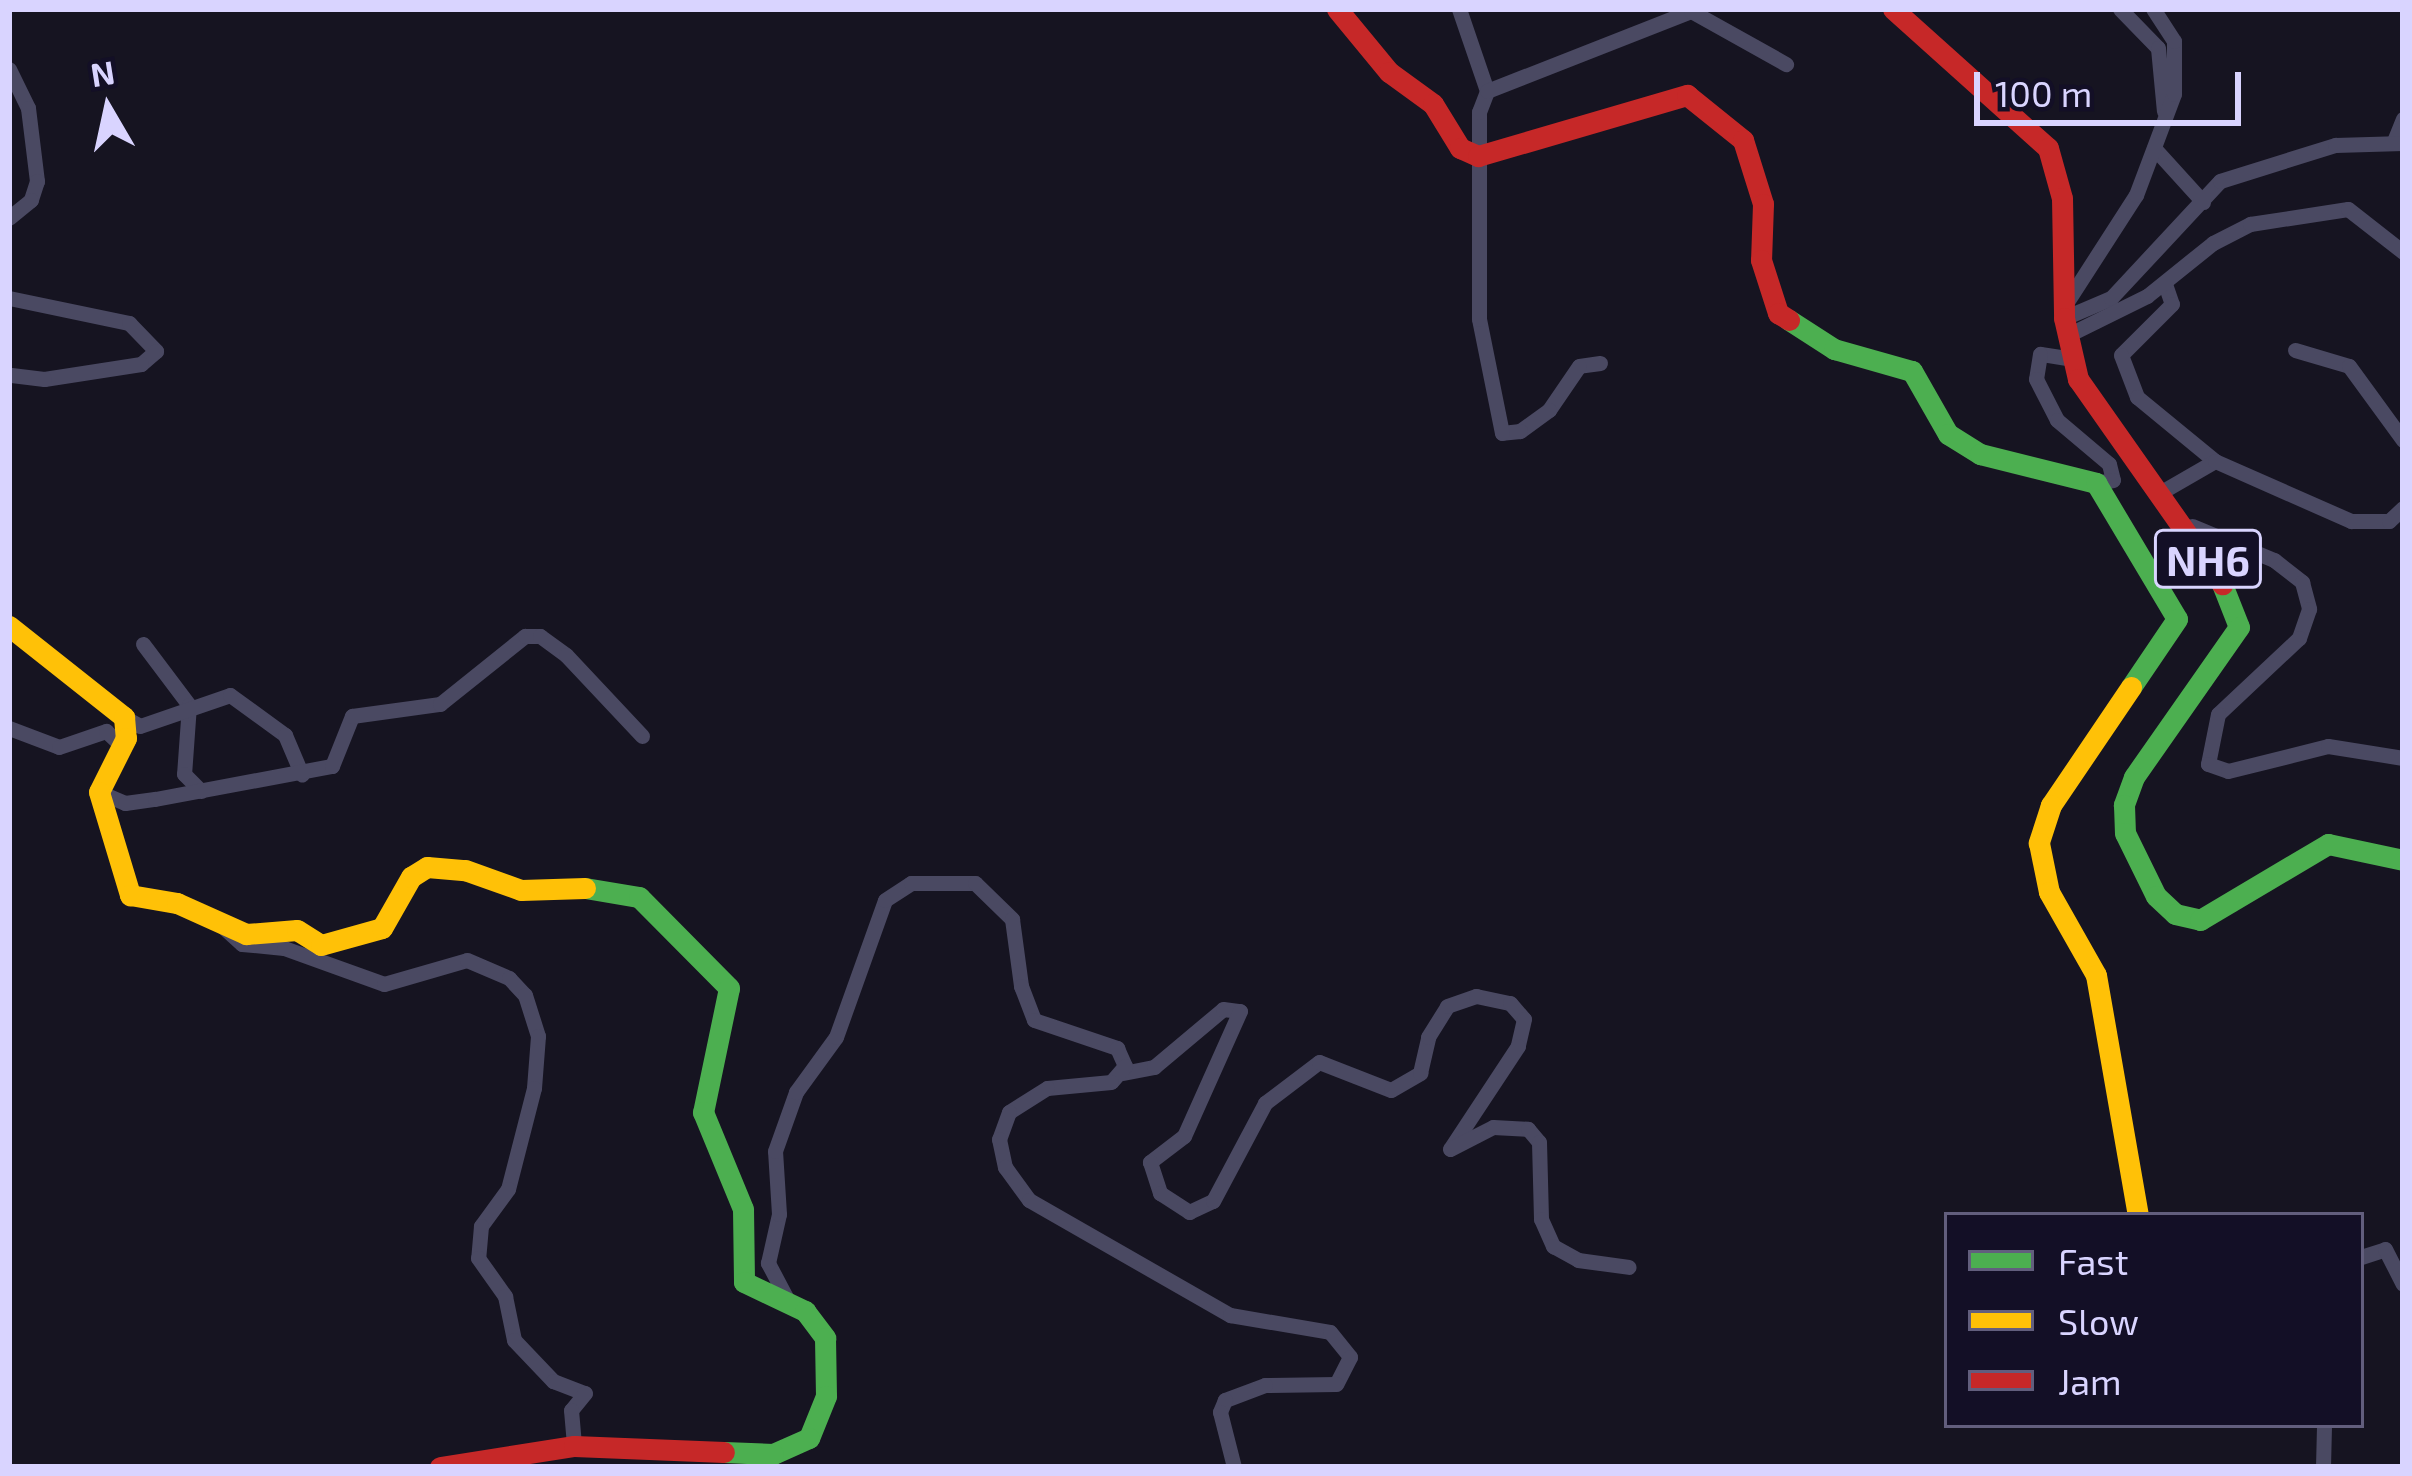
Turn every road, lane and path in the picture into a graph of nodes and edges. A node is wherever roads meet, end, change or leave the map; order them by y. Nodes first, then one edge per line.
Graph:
1 (1337, 9) edge
2 (1459, 9) edge
3 (1892, 9) edge
4 (2120, 9) edge
5 (2152, 9) edge
6 (1786, 64) dead end
7 (9, 69) edge
8 (1487, 91) junction
9 (2403, 119) edge
10 (2164, 120) junction
11 (2399, 142) edge
12 (2154, 148) junction
13 (1478, 156) junction
14 (2203, 202) junction
15 (9, 218) edge
16 (2403, 252) edge
17 (2165, 284) junction
18 (9, 298) edge
19 (2065, 320) junction
20 (2295, 350) dead end
21 (2073, 359) junction
22 (1600, 363) dead end
23 (9, 375) edge
24 (2403, 440) edge
25 (2215, 461) junction
26 (2096, 484) junction
27 (2163, 491) junction
28 (2403, 508) edge
29 (2186, 523) junction
30 (9, 626) edge
31 (143, 644) dead end
32 (189, 705) junction
33 (124, 717) junction
34 (9, 728) edge
35 (642, 736) dead end
36 (123, 747) junction
37 (2403, 758) edge
38 (302, 775) junction
39 (99, 792) junction
40 (204, 792) junction
41 (2403, 860) edge
42 (222, 926) junction
43 (1123, 1073) junction
44 (2137, 1212) edge
45 (2364, 1256) edge
46 (1629, 1267) dead end
47 (2403, 1284) edge
48 (789, 1302) junction
49 (2324, 1428) edge
50 (574, 1446) junction
51 (440, 1467) edge
52 (1234, 1467) edge
53 (2323, 1467) edge

1 - 13 main road
2 - 8 street
3 - 19 main road, NH6
4 - 10 street
5 - 10 street
6 - 8 street
7 - 15 street
8 - 13 street
9 - 11 street
10 - 12 street
11 - 14 street
12 - 14 street
12 - 19 street
13 - 22 street
13 - 26 main road
14 - 19 street
16 - 17 street
17 - 19 street
17 - 25 street
18 - 23 street
19 - 21 main road, NH6
20 - 24 street
21 - 26 street
21 - 27 main road, NH6
25 - 27 street
25 - 28 street
26 - 44 main road
27 - 29 main road, NH6
29 - 37 street
29 - 41 main road, NH6
30 - 33 main road
31 - 32 street
32 - 33 street
32 - 38 street
32 - 40 street
33 - 36 main road
34 - 36 street
35 - 38 street
36 - 39 main road
38 - 40 street
39 - 40 street
39 - 42 main road
42 - 48 main road
42 - 50 street
43 - 46 street
43 - 48 street
43 - 52 street
45 - 47 street
48 - 50 main road
49 - 53 street
50 - 51 main road

